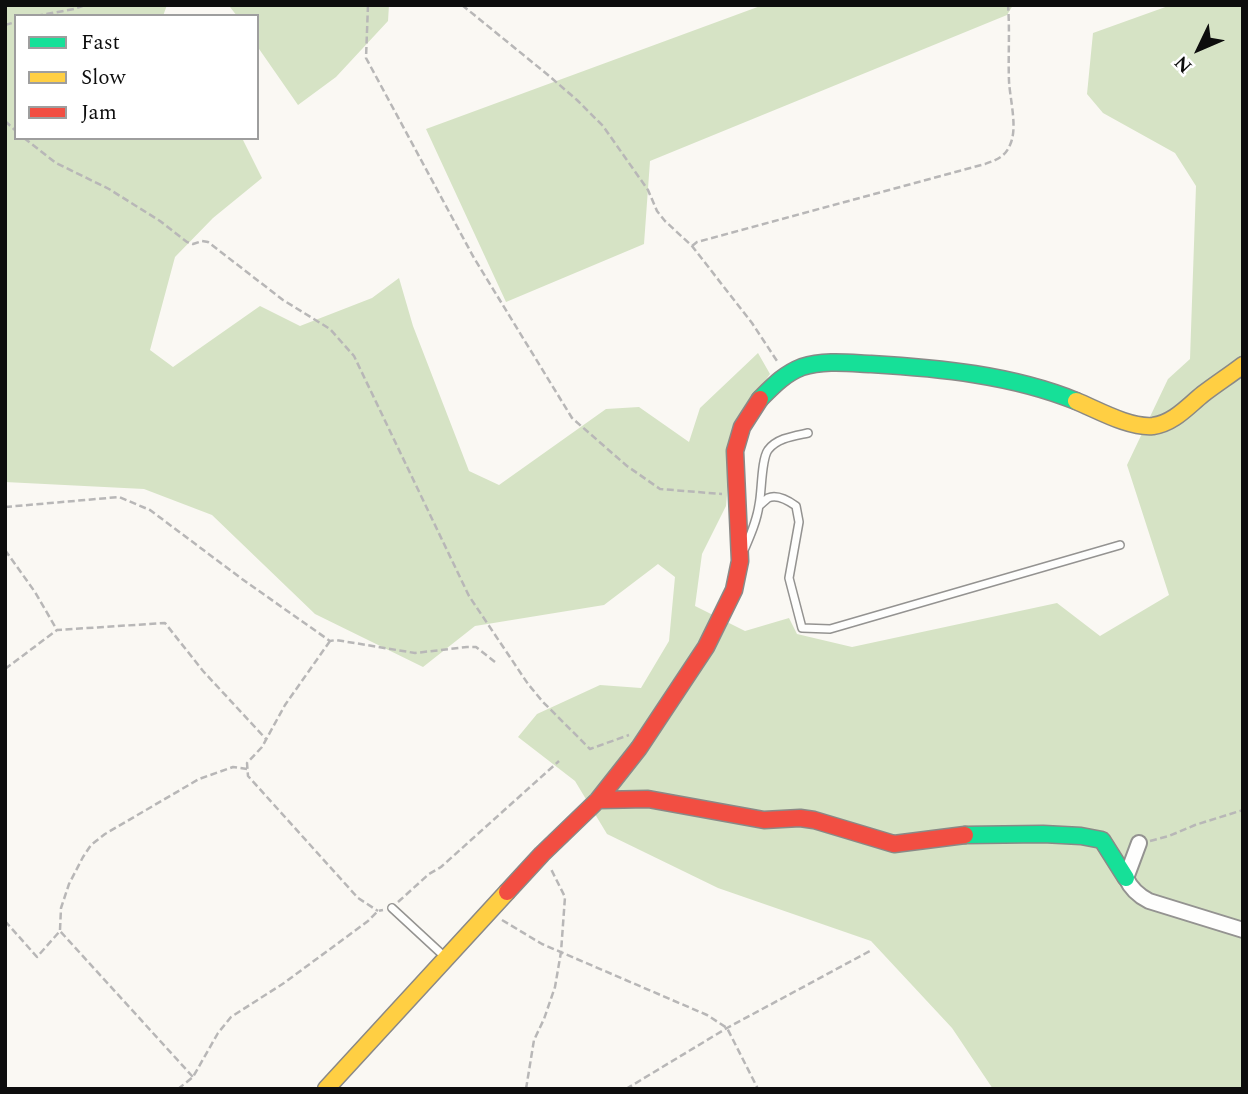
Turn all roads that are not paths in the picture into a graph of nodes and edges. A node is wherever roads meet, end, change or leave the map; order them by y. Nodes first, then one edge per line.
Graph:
1 (1243, 365) edge
2 (808, 433) dead end
3 (759, 506) junction
4 (1120, 545) dead end
5 (740, 561) junction
6 (598, 800) junction
7 (1139, 843) road end
8 (1126, 878) junction
9 (392, 908) road end
10 (1243, 930) edge
11 (445, 958) junction
12 (326, 1089) edge

1 - 5 street
2 - 3 lane
3 - 4 lane
3 - 5 lane
5 - 6 street
6 - 8 street
6 - 11 street
7 - 8 street
8 - 10 street
9 - 11 lane
11 - 12 street

